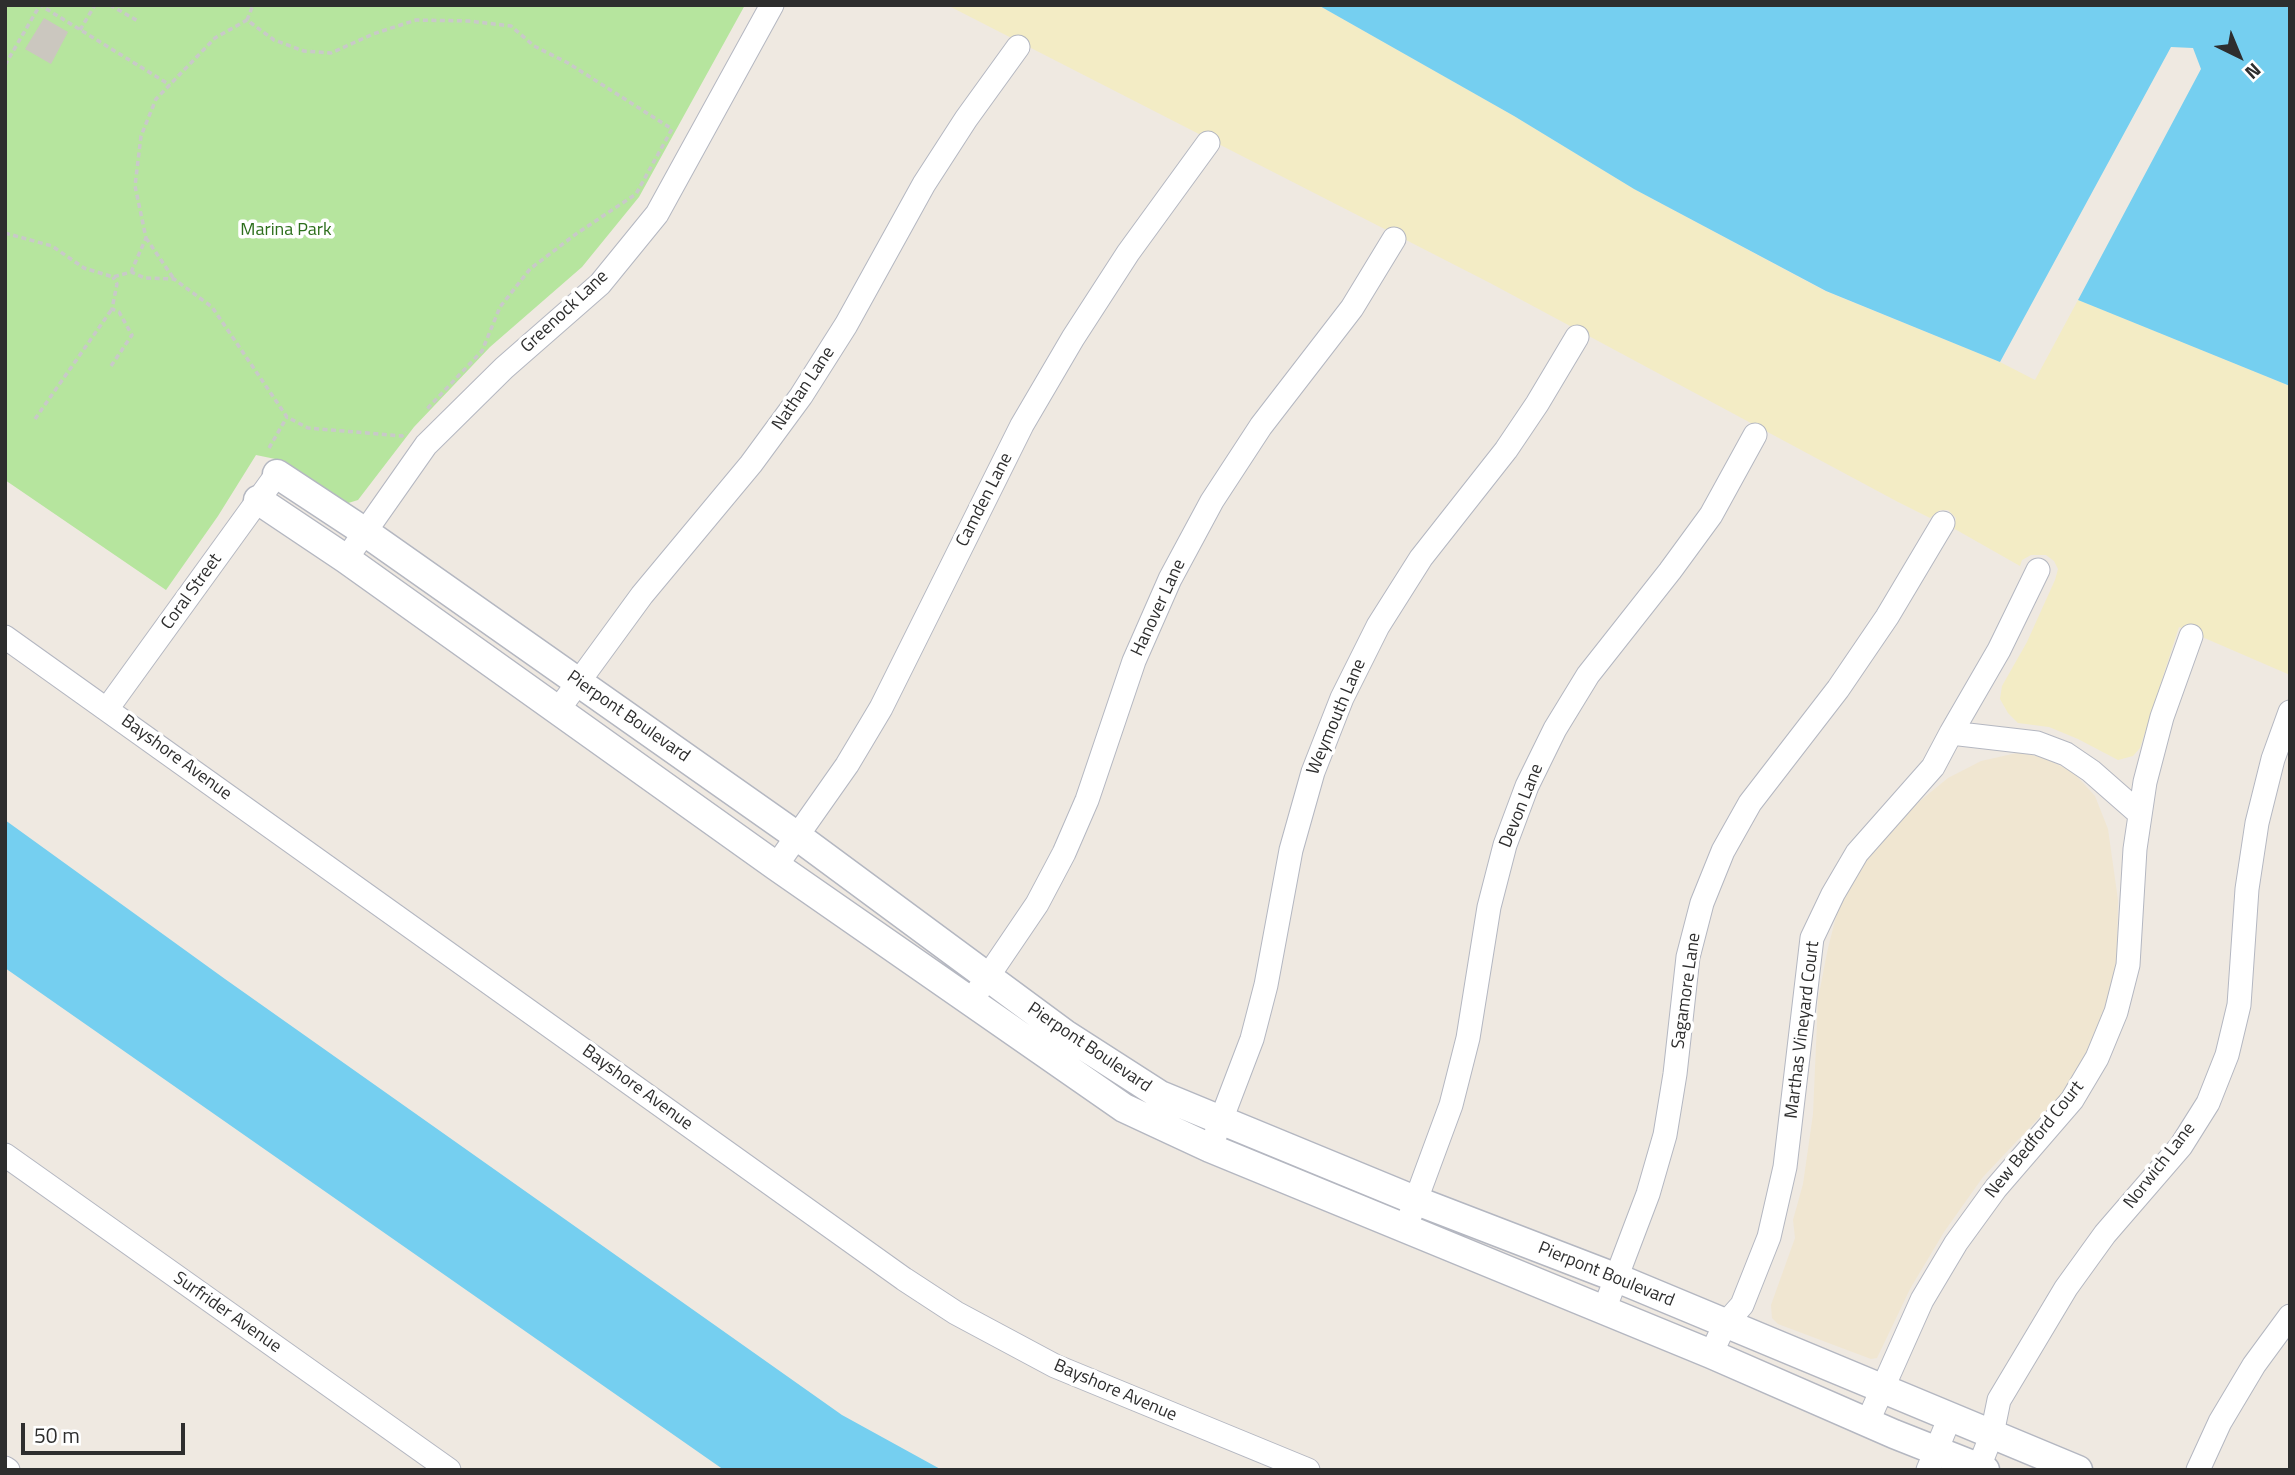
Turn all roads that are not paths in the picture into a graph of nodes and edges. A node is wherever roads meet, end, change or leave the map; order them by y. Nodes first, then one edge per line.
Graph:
1 (772, 5) edge
2 (1018, 47) dead end
3 (1208, 143) dead end
4 (1394, 239) dead end
5 (1577, 337) dead end
6 (1755, 435) dead end
7 (277, 474) joint
8 (258, 500) junction
9 (1942, 523) dead end
10 (365, 532) junction
11 (346, 559) junction
12 (2038, 570) dead end
13 (2191, 636) dead end
14 (5, 638) edge
15 (578, 682) junction
16 (107, 709) junction
17 (558, 709) junction
18 (2290, 712) edge
19 (1951, 733) junction
20 (2140, 814) junction
21 (797, 836) junction
22 (776, 866) junction
23 (987, 978) junction
24 (970, 1002) junction
25 (1221, 1120) junction
26 (1210, 1149) junction
27 (5, 1155) edge
28 (1416, 1201) junction
29 (1405, 1229) junction
30 (1617, 1278) junction
31 (1604, 1310) junction
32 (2290, 1316) edge
33 (1725, 1324) junction
34 (1711, 1354) junction
35 (1881, 1389) junction
36 (1950, 1417) junction
37 (1868, 1421) junction
38 (1992, 1434) junction
39 (1932, 1460) edge
40 (1982, 1469) edge
41 (449, 1470) edge
42 (1308, 1470) edge
43 (2078, 1470) edge
44 (2198, 1470) edge

1 - 10 street, Greenock Lane
2 - 15 street, Nathan Lane
3 - 21 street, Camden Lane
4 - 23 street, Hanover Lane
5 - 25 street, Weymouth Lane
6 - 28 street, Devon Lane
7 - 8 street, Coral Street
7 - 10 street, Pierpont Boulevard
8 - 11 street, Pierpont Boulevard
8 - 16 street, Coral Street
9 - 30 street, Sagamore Lane
10 - 11 street, Greenock Lane
10 - 15 street, Pierpont Boulevard
11 - 17 street, Pierpont Boulevard
12 - 19 street, Marthas Vineyard Court
13 - 20 street, New Bedford Court
14 - 16 street, Bayshore Avenue
15 - 17 street, Nathan Lane
15 - 21 street, Pierpont Boulevard
16 - 42 street, Bayshore Avenue
17 - 22 street, Pierpont Boulevard
18 - 38 street, Norwich Lane
19 - 20 street
19 - 33 street, Marthas Vineyard Court
20 - 35 street, New Bedford Court
21 - 22 street, Camden Lane
21 - 23 street, Pierpont Boulevard
22 - 24 street, Pierpont Boulevard
23 - 24 street, Hanover Lane
23 - 25 street, Pierpont Boulevard
24 - 26 street, Pierpont Boulevard
25 - 26 street, Weymouth Lane
25 - 28 street, Pierpont Boulevard
26 - 29 street, Pierpont Boulevard
27 - 41 street, Surfrider Avenue
28 - 29 street, Devon Lane
28 - 30 street, Pierpont Boulevard
29 - 31 street, Pierpont Boulevard
30 - 31 street, Sagamore Lane
30 - 33 street, Pierpont Boulevard
31 - 34 street, Pierpont Boulevard
32 - 44 street
33 - 34 street, Marthas Vineyard Court
33 - 35 street, Pierpont Boulevard
34 - 37 street, Pierpont Boulevard
35 - 36 street, Pierpont Boulevard
35 - 37 street, New Bedford Court
36 - 38 street, Pierpont Boulevard
36 - 39 street
37 - 39 street, Pierpont Boulevard
38 - 40 street, Norwich Lane
38 - 43 street, Pierpont Boulevard
39 - 40 street, Pierpont Boulevard

